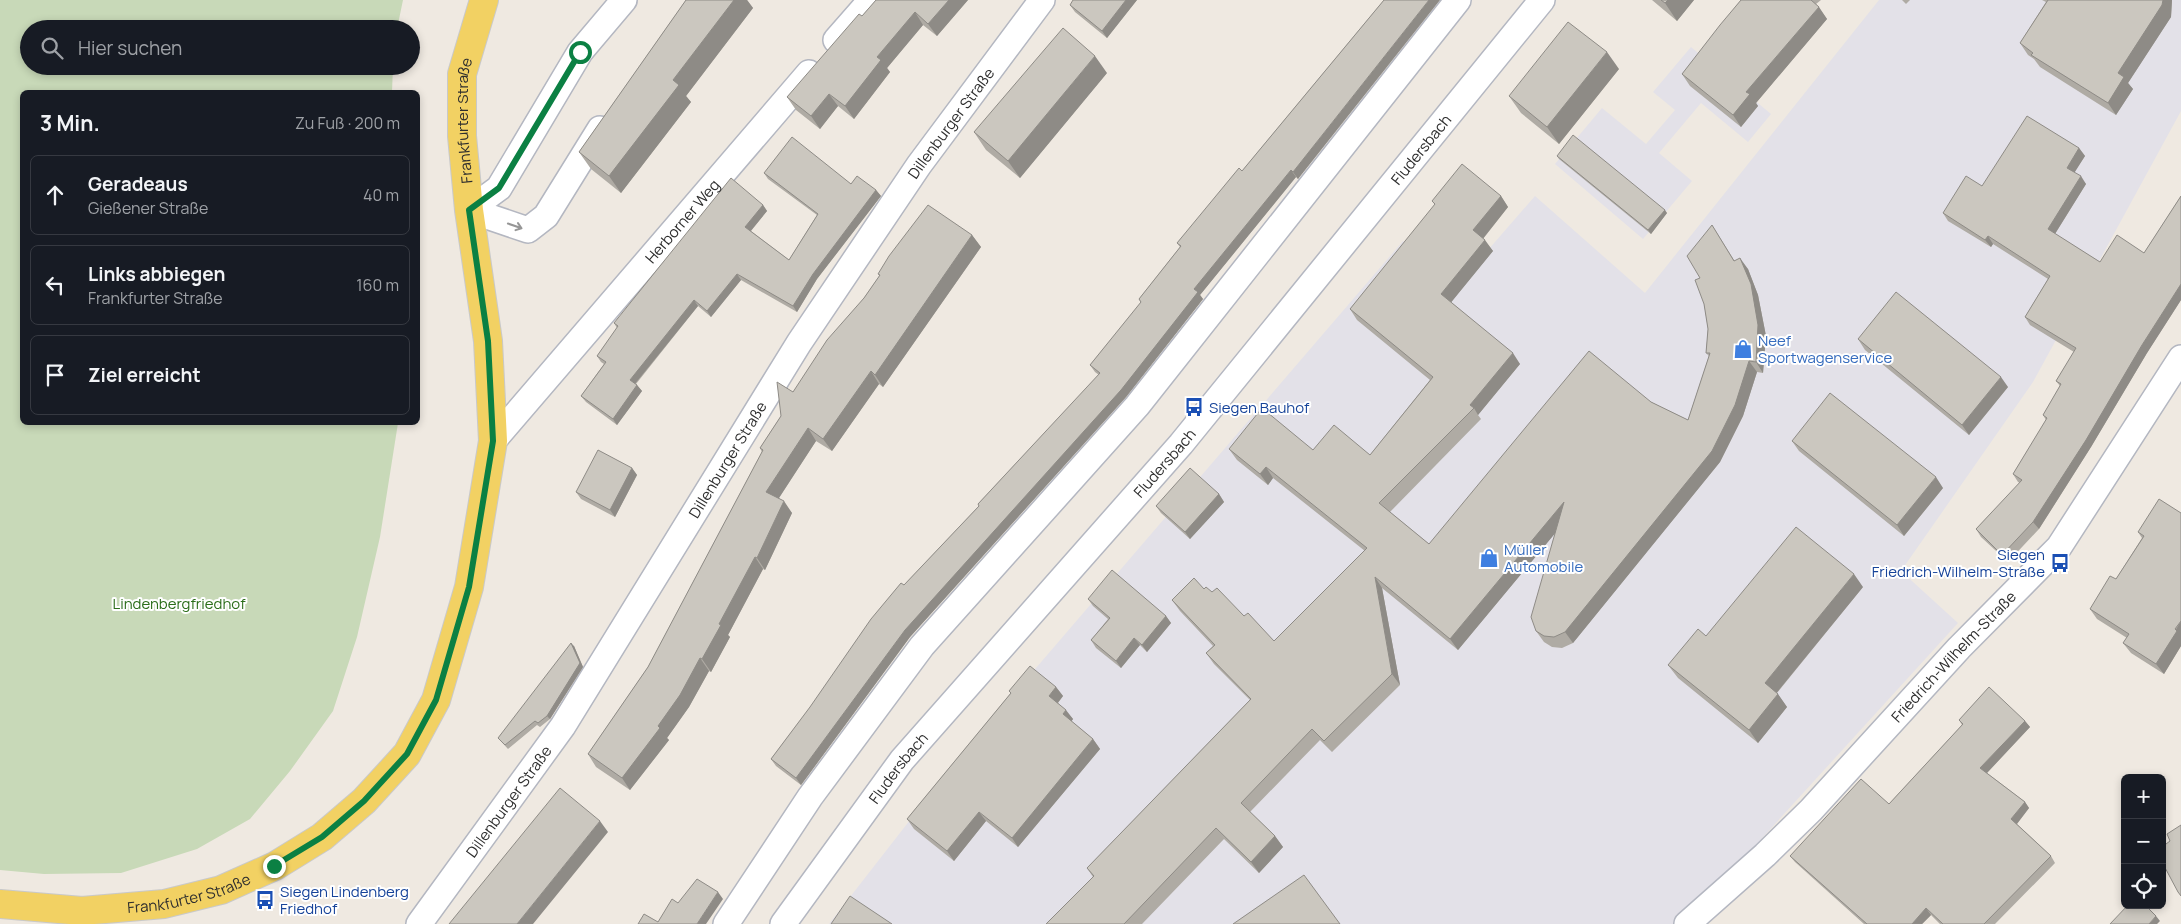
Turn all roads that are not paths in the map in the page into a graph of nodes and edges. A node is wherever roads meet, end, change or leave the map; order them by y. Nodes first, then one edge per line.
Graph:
1 (484, 0) edge
2 (624, 0) edge
3 (871, 0) edge
4 (1042, 0) edge
5 (1458, 0) edge
6 (1542, 0) edge
7 (611, 113) edge
8 (469, 210) junction
9 (2181, 358) edge
10 (493, 441) junction
11 (0, 904) edge
12 (86, 918) edge
13 (419, 924) edge
14 (726, 924) edge
15 (783, 924) edge
16 (1688, 924) edge

1 - 8 main road, Frankfurter Straße
2 - 8 street
3 - 10 street, Herborner Weg
4 - 13 street, Dillenburger Straße
5 - 14 street
6 - 15 street, Fludersbach
8 -> 7 street
8 - 10 main road, Frankfurter Straße
9 - 16 street, Friedrich-Wilhelm-Straße
10 - 12 main road, Frankfurter Straße
11 - 12 main road, Frankfurter Straße

